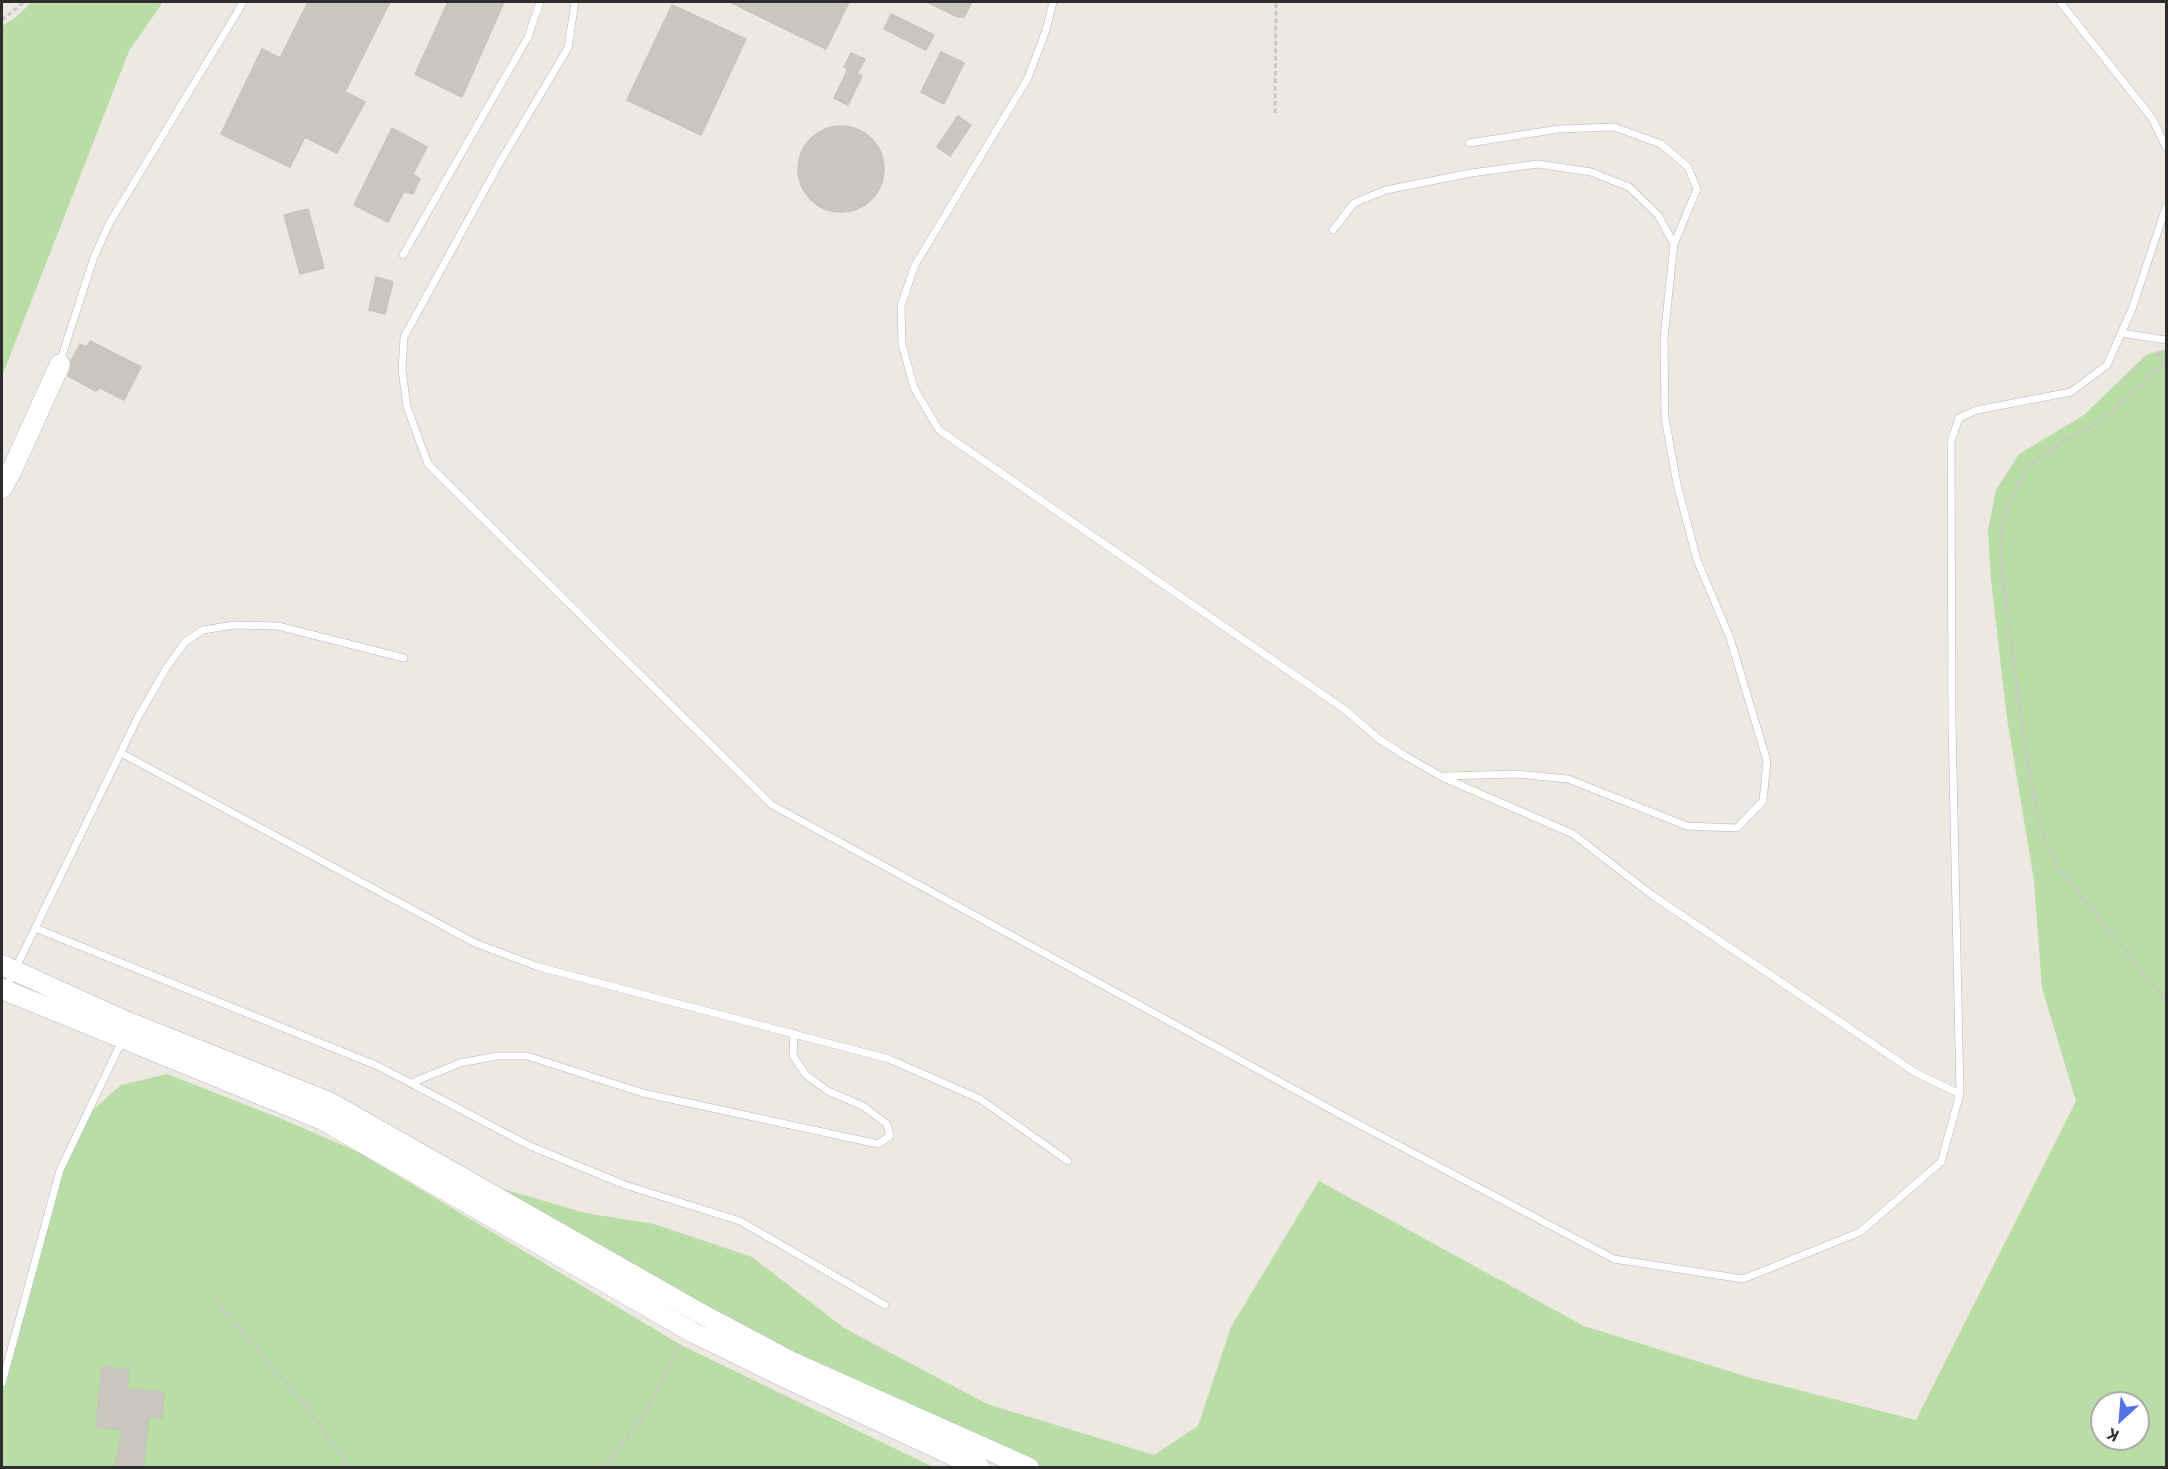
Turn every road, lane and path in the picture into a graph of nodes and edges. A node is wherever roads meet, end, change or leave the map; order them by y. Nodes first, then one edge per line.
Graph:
1 (24, 2) edge
2 (243, 2) edge
3 (540, 2) edge
4 (575, 2) edge
5 (1053, 2) edge
6 (1276, 2) edge
7 (2060, 2) edge
8 (2, 20) edge
9 (1275, 113) dead end
10 (1469, 143) dead end
11 (2166, 147) edge
12 (2166, 207) edge
13 (1333, 230) dead end
14 (1674, 244) junction
15 (403, 255) dead end
16 (2121, 333) junction
17 (2144, 336) junction
18 (2166, 340) edge
19 (60, 364) joint
20 (2, 488) edge
21 (404, 658) dead end
22 (121, 753) junction
23 (1442, 777) junction
24 (35, 928) junction
25 (8, 968) edge
26 (3, 990) edge
27 (2166, 1001) edge
28 (794, 1033) junction
29 (123, 1038) junction
30 (411, 1083) junction
31 (1960, 1094) junction
32 (1068, 1161) dead end
33 (216, 1301) dead end
34 (885, 1305) dead end
35 (688, 1329) junction
36 (2, 1383) edge
37 (350, 1467) edge
38 (604, 1467) edge
39 (980, 1467) edge
40 (1029, 1467) edge

1 - 8 path
2 - 19 lane
3 - 15 lane
4 - 31 lane
5 - 23 lane
6 - 9 path
7 - 11 lane
10 - 14 lane
12 - 16 lane
13 - 14 lane
14 - 23 lane
16 - 17 lane
16 - 31 lane
17 - 18 lane
17 - 27 path
19 - 20 main road
21 - 22 lane
22 - 24 lane
22 - 28 lane
23 - 31 lane
24 - 25 lane
24 - 30 lane
25 - 26 lane
25 - 40 main road
26 - 29 main road
28 - 30 lane
28 - 32 lane
29 - 35 main road
29 - 36 lane
30 - 34 lane
33 - 37 path
35 - 38 path
35 - 39 main road

